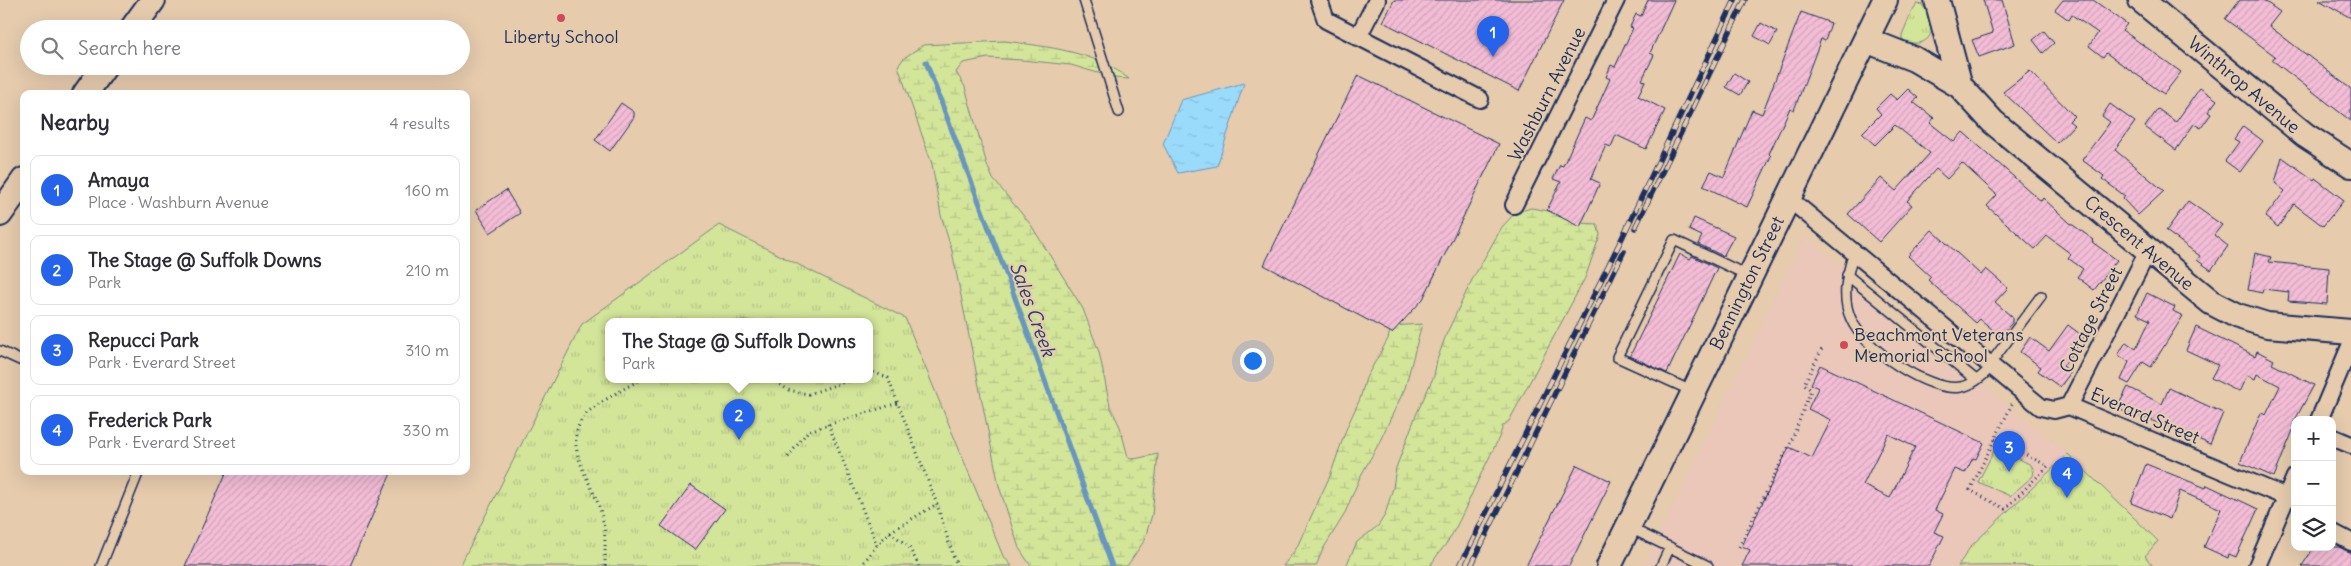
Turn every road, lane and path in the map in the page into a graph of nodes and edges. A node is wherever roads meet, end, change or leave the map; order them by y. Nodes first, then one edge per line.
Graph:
1 (153, 0) edge
2 (1084, 0) edge
3 (1319, 0) edge
4 (1377, 0) edge
5 (1616, 0) edge
6 (1886, 0) edge
7 (1937, 0) edge
8 (2141, 0) edge
9 (139, 20) edge
10 (1358, 37) junction
11 (1866, 40) junction
12 (99, 75) edge
13 (1960, 86) junction
14 (88, 90) edge
15 (1480, 99) dead end
16 (1119, 112) dead end
17 (2351, 165) edge
18 (20, 186) edge
19 (1788, 198) junction
20 (1514, 205) dead end
21 (0, 214) edge
22 (2148, 251) junction
23 (1854, 252) junction
24 (1847, 275) junction
25 (1750, 277) junction
26 (2041, 296) dead end
27 (2351, 332) edge
28 (2351, 344) edge
29 (1822, 349) dead end
30 (0, 351) edge
31 (20, 360) edge
32 (1991, 365) junction
33 (873, 372) edge
34 (1976, 380) junction
35 (635, 383) edge
36 (778, 383) edge
37 (841, 383) edge
38 (1694, 392) junction
39 (2014, 401) dead end
40 (898, 403) junction
41 (2069, 406) junction
42 (2321, 416) edge
43 (828, 424) junction
44 (1995, 439) junction
45 (2336, 439) edge
46 (2351, 445) edge
47 (788, 457) dead end
48 (138, 475) edge
49 (937, 504) junction
50 (2288, 504) edge
51 (1628, 527) junction
52 (890, 532) junction
53 (2336, 534) edge
54 (2351, 542) edge
55 (877, 545) junction
56 (1739, 547) dead end
57 (1670, 548) junction
58 (101, 566) edge
59 (605, 566) edge
60 (861, 566) edge
61 (919, 566) edge
62 (958, 566) edge
63 (1609, 566) edge
64 (1661, 566) edge
65 (1708, 566) edge
66 (2257, 566) edge

1 - 9 street
2 - 16 lane
3 - 10 street
4 - 10 street
5 - 20 street, Washburn Avenue
6 - 11 street, Bennington Street
7 - 13 street, Crescent Avenue
8 - 17 street, Winthrop Avenue
10 - 15 street
11 - 13 street, Crescent Avenue
11 - 19 street, Bennington Street
12 - 14 street
13 - 22 street, Crescent Avenue
18 - 21 street
19 - 23 street, Everard Street
19 - 25 street, Bennington Street
22 - 27 street, Crescent Avenue
22 - 41 street, Cottage Street
23 - 24 lane
23 - 32 street, Everard Street
24 - 34 lane
24 - 34 lane
25 - 38 street, Bennington Street
25 - 38 lane
26 - 32 lane
28 - 42 street
29 - 56 path
30 - 31 lane
32 - 34 lane
32 - 41 street, Everard Street
33 - 40 path
35 - 59 path
36 - 37 path
38 - 51 street, Bennington Street
39 - 44 path
40 - 43 path
40 - 49 path
41 - 50 street, Everard Street
43 - 47 path
43 - 55 path
44 - 44 path
45 - 46 street
48 - 58 lane
49 - 52 path
49 - 62 path
50 - 66 street
51 - 57 lane
51 - 63 street, Bennington Street
52 - 55 path
52 - 61 path
53 - 54 street
55 - 60 path
57 - 64 lane
57 - 65 lane

